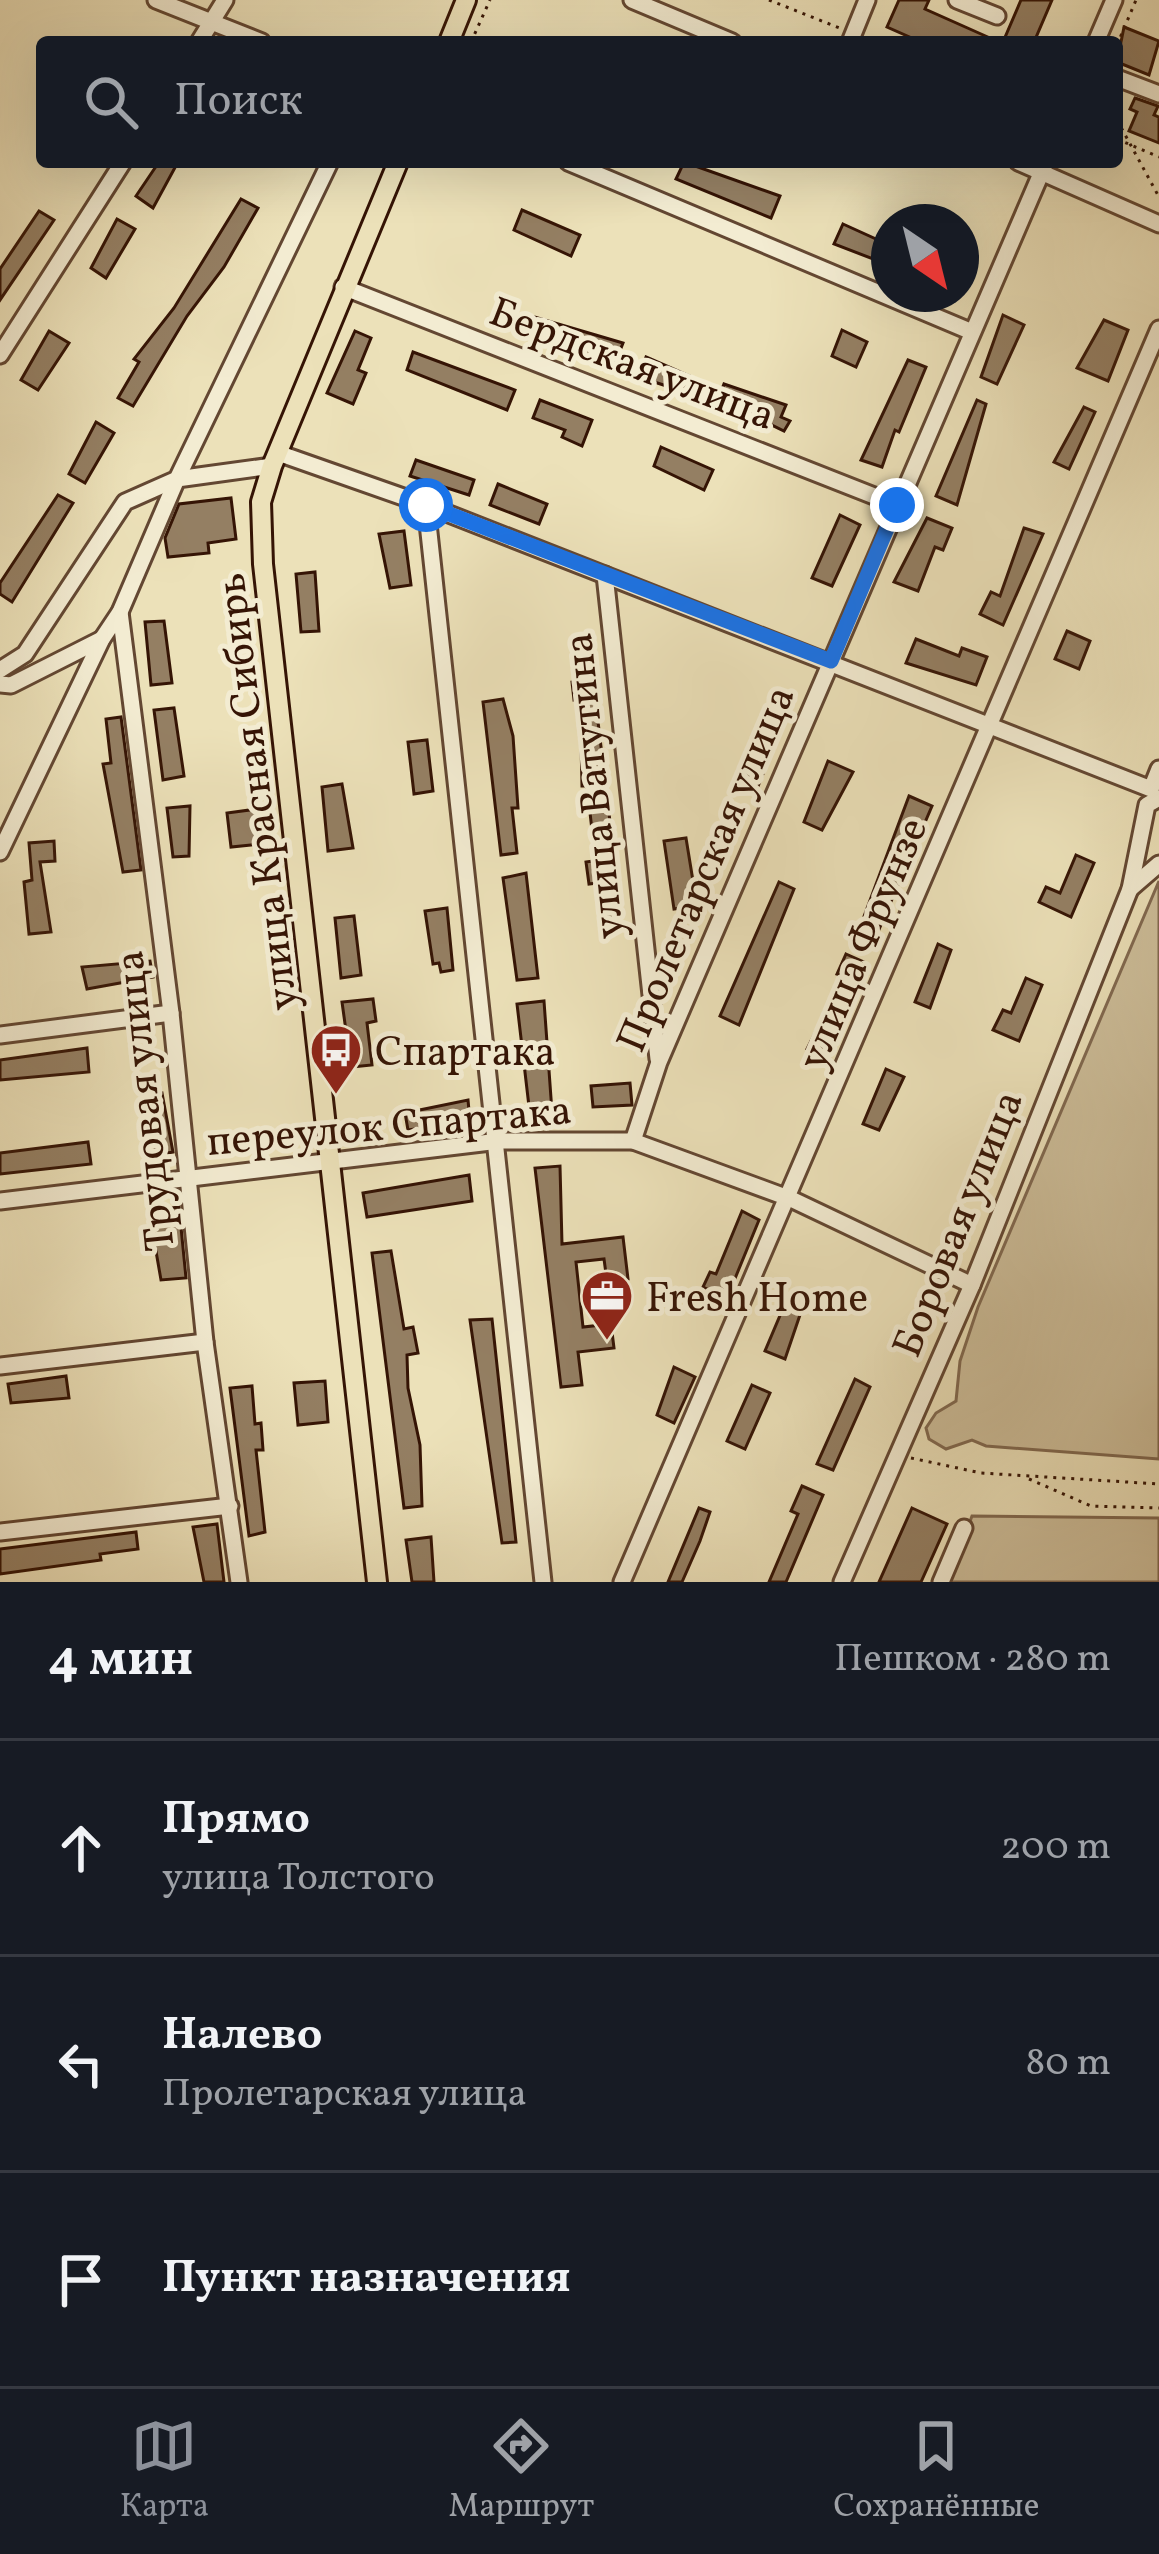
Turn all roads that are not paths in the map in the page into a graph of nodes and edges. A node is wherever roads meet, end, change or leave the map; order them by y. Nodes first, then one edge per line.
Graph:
1 (156, 0) edge
2 (225, 0) edge
3 (466, 0) edge
4 (632, 0) edge
5 (867, 0) edge
6 (957, 0) edge
7 (1114, 0) edge
8 (653, 4) edge
9 (997, 16) dead end
10 (213, 21) junction
11 (204, 36) edge
12 (248, 36) edge
13 (451, 36) edge
14 (720, 36) edge
15 (853, 36) edge
16 (1099, 36) edge
17 (1123, 80) edge
18 (1159, 94) edge
19 (119, 168) edge
20 (328, 168) edge
21 (395, 168) edge
22 (582, 168) edge
23 (1043, 168) edge
24 (1045, 168) edge
25 (1159, 224) edge
26 (343, 287) junction
27 (1159, 329) edge
28 (972, 332) junction
29 (0, 355) edge
30 (275, 460) junction
31 (177, 479) junction
32 (426, 505) junction
33 (897, 505) junction
34 (605, 575) junction
35 (120, 612) junction
36 (101, 638) junction
37 (831, 661) junction
38 (0, 670) edge
39 (0, 684) edge
40 (993, 726) junction
41 (1159, 769) edge
42 (1154, 796) edge
43 (1137, 837) junction
44 (0, 852) edge
45 (1159, 860) edge
46 (1130, 889) junction
47 (171, 1013) junction
48 (0, 1035) edge
49 (659, 1062) junction
50 (499, 1142) junction
51 (633, 1142) junction
52 (334, 1162) junction
53 (188, 1178) junction
54 (790, 1199) junction
55 (0, 1201) edge
56 (972, 1285) junction
57 (205, 1342) junction
58 (0, 1366) edge
59 (230, 1505) junction
60 (964, 1528) dead end
61 (0, 1532) edge
62 (239, 1582) edge
63 (377, 1582) edge
64 (543, 1582) edge
65 (622, 1582) edge
66 (842, 1582) edge
67 (941, 1582) edge

1 - 10 street
2 - 10 street
3 - 13 main road
4 - 8 street
5 - 15 street
6 - 9 street
7 - 16 street
8 - 14 street
10 - 11 street
10 - 12 street
17 - 18 street
19 - 29 street
20 - 31 street
21 - 26 main road, улица Красная Сибирь
22 - 28 street
23 - 28 street, Пролетарская улица
24 - 25 street
26 - 30 main road, улица Красная Сибирь
26 - 33 street, Бердская улица
27 - 40 street, улица Фрунзе
28 - 33 street, Пролетарская улица
30 - 31 street
30 - 32 street
30 - 52 main road, улица Красная Сибирь
31 - 35 street
31 - 38 street
32 - 34 street
32 - 50 street
33 - 37 street, Пролетарская улица
34 - 37 street
34 - 49 street, улица Ватутина
35 - 36 street
35 - 47 street, Трудовая улица
36 - 39 street
36 - 44 street
37 - 40 street
37 - 49 street, Пролетарская улица
40 - 42 street
40 - 54 street, улица Фрунзе
41 - 42 street
42 - 43 street
43 - 45 street
43 - 46 street
45 - 46 street
46 - 56 street, Боровая улица
47 - 48 street
47 - 53 street, Трудовая улица
49 - 51 street, Пролетарская улица
50 - 51 street, переулок Спартака
50 - 52 street, переулок Спартака
50 - 64 street
51 - 54 street, переулок Спартака
52 - 53 street, переулок Спартака
52 - 63 main road, улица Красная Сибирь
53 - 55 street, переулок Спартака
53 - 57 street, Трудовая улица
54 - 56 street, переулок Спартака
54 - 65 street, улица Фрунзе
56 - 66 street, Боровая улица
57 - 58 street
57 - 59 street, Трудовая улица
59 - 61 street
59 - 62 street, Трудовая улица
60 - 67 street

